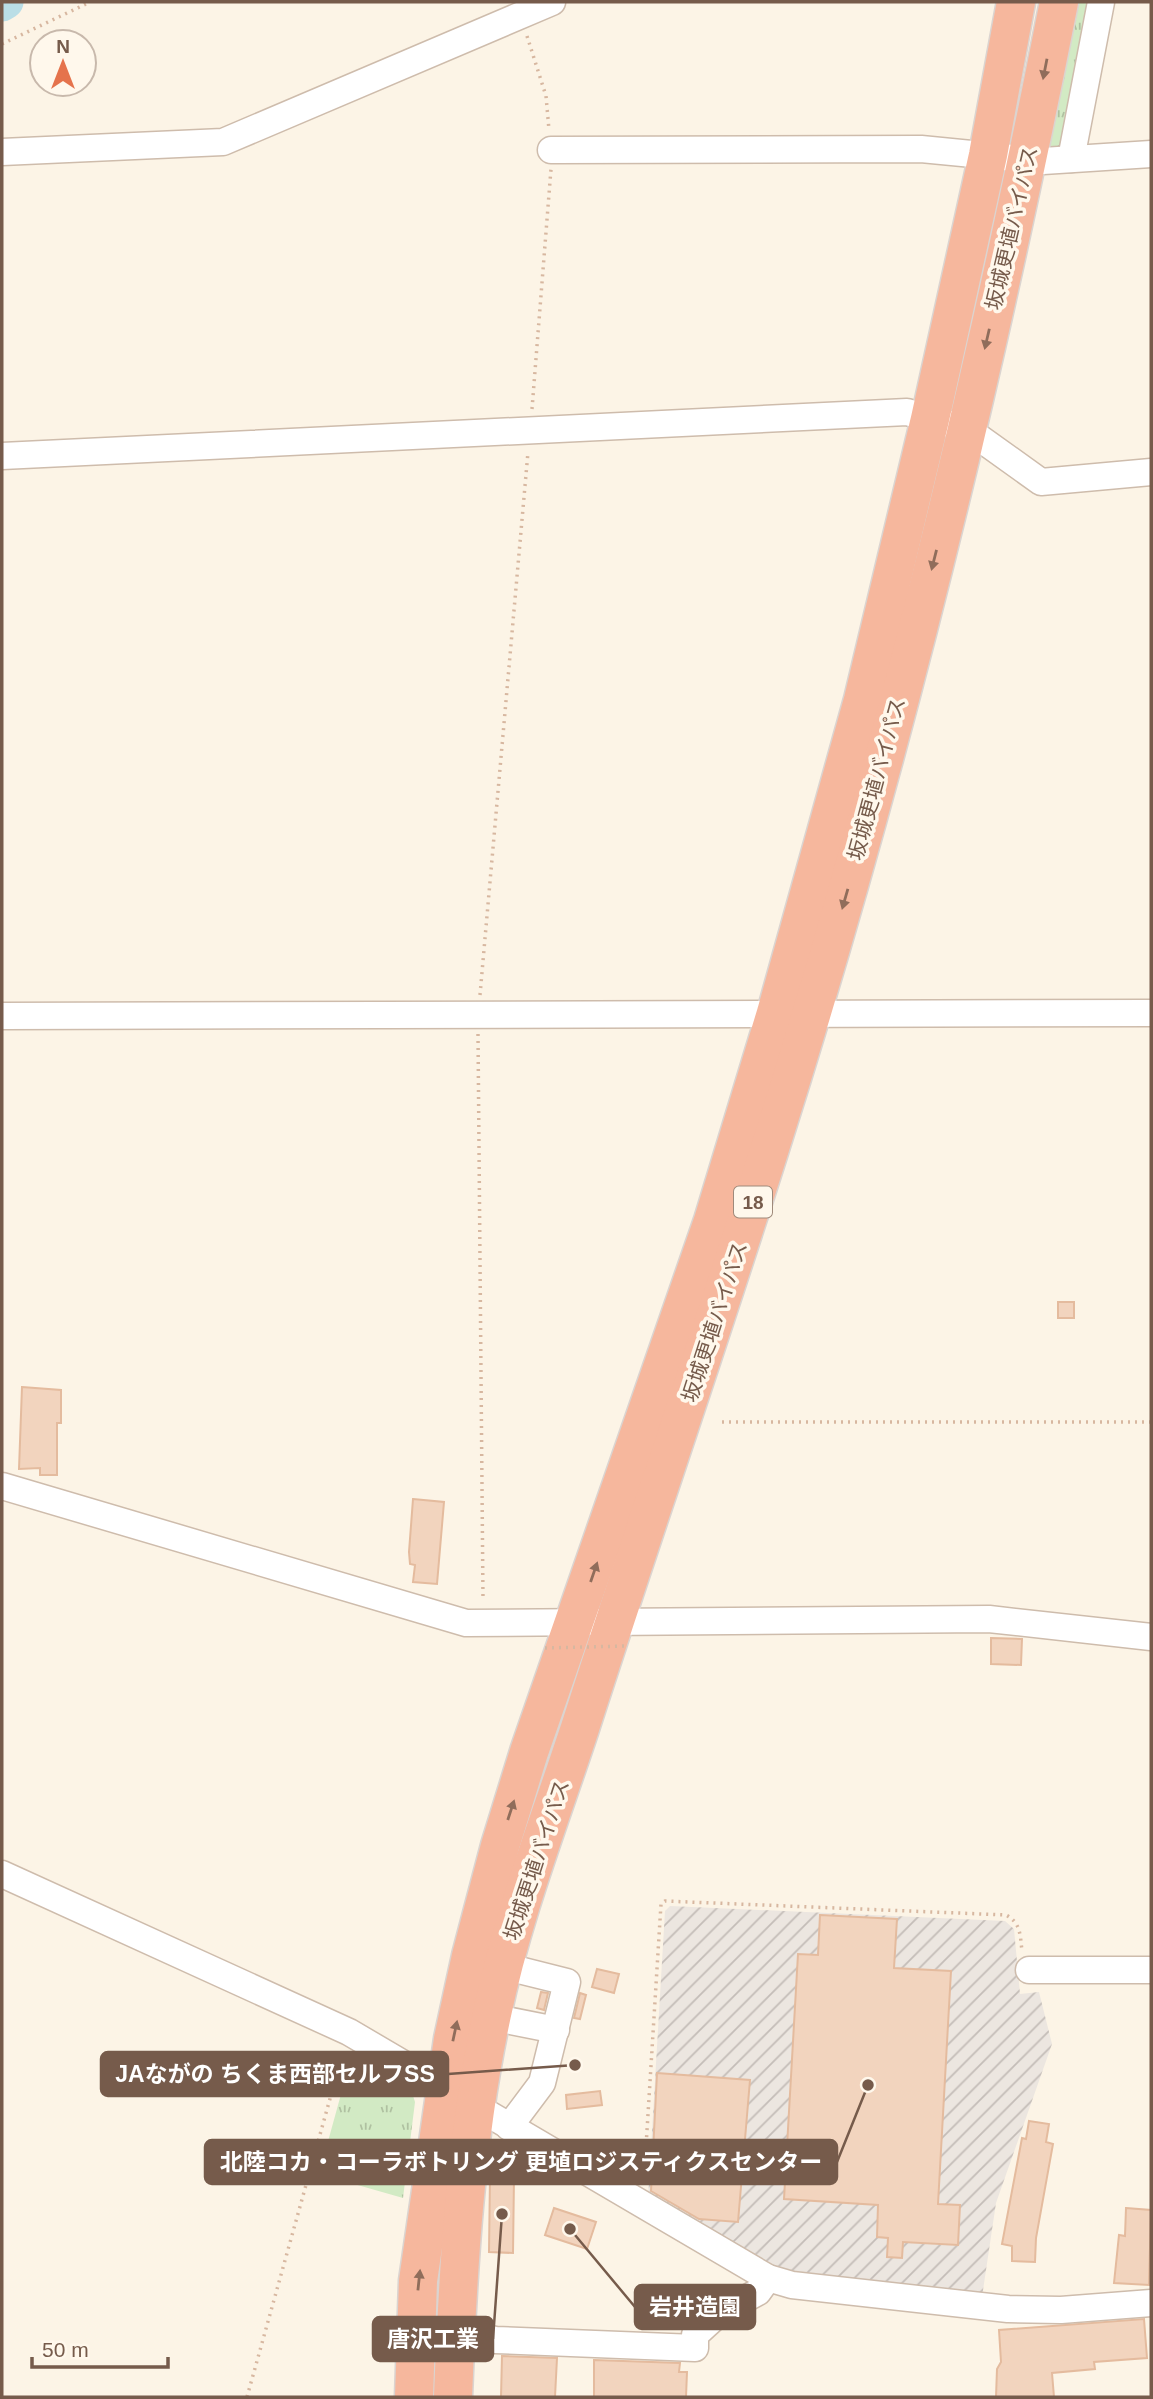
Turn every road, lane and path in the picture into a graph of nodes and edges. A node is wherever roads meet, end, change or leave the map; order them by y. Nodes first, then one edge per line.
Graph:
1 (90, 2) edge
2 (552, 2) edge
3 (1016, 2) edge
4 (1059, 2) edge
5 (1101, 2) edge
6 (520, 15) junction
7 (2, 44) edge
8 (551, 150) junction
9 (2, 152) edge
10 (1151, 154) edge
11 (988, 155) junction
12 (1028, 159) junction
13 (1071, 159) junction
14 (930, 419) junction
15 (967, 429) junction
16 (530, 431) junction
17 (2, 456) edge
18 (1151, 472) edge
19 (1151, 1013) edge
20 (794, 1014) junction
21 (2, 1016) edge
22 (478, 1016) junction
23 (722, 1422) dead end
24 (1151, 1422) edge
25 (2, 1486) edge
26 (576, 1622) junction
27 (483, 1623) junction
28 (620, 1634) junction
29 (1151, 1637) edge
30 (545, 1648) dead end
31 (2, 1874) edge
32 (503, 1966) junction
33 (1029, 1969) joint
34 (1151, 1970) edge
35 (491, 2017) junction
36 (556, 2030) junction
37 (349, 2032) junction
38 (461, 2098) junction
39 (509, 2127) junction
40 (640, 2205) junction
41 (768, 2278) junction
42 (1151, 2303) edge
43 (456, 2331) junction
44 (247, 2397) edge
45 (414, 2397) edge
46 (453, 2397) edge

1 - 7 path
2 - 6 street
3 - 11 highway, 坂城更埴バイパス / 18
4 -> 12 highway, 坂城更埴バイパス / 18
5 - 13 street
6 - 8 path
6 - 9 street
8 - 11 street
8 - 16 path
10 - 13 street
11 - 12 street
11 - 14 highway, 坂城更埴バイパス / 18
12 - 13 street
12 -> 15 highway, 坂城更埴バイパス / 18
14 - 15 street
14 - 16 street
14 - 20 highway, 坂城更埴バイパス / 18
15 - 18 street
15 -> 20 highway, 坂城更埴バイパス / 18
16 - 17 street
16 - 22 path
19 - 20 street
20 - 22 street
26 -> 20 highway, 坂城更埴バイパス / 18
20 - 28 highway, 坂城更埴バイパス / 18
21 - 22 street
22 - 27 path
23 - 24 path
25 - 27 street
26 - 27 street
26 - 28 street
38 -> 26 highway, 坂城更埴バイパス / 18
28 - 29 street
28 - 30 path, bridge
28 - 32 highway, 坂城更埴バイパス / 18
31 - 37 street
32 - 35 highway, 坂城更埴バイパス / 18
32 - 36 street
33 - 34 street
33 - 40 path
35 - 36 street
35 - 38 highway, 坂城更埴バイパス / 18
36 - 39 street
37 - 38 street
37 - 44 path
38 - 39 street
38 - 43 highway, 坂城更埴バイパス / 18
45 -> 38 highway, 坂城更埴バイパス / 18
39 - 40 street
40 - 41 street
41 - 42 street
41 - 43 street
43 - 46 highway, 坂城更埴バイパス / 18

